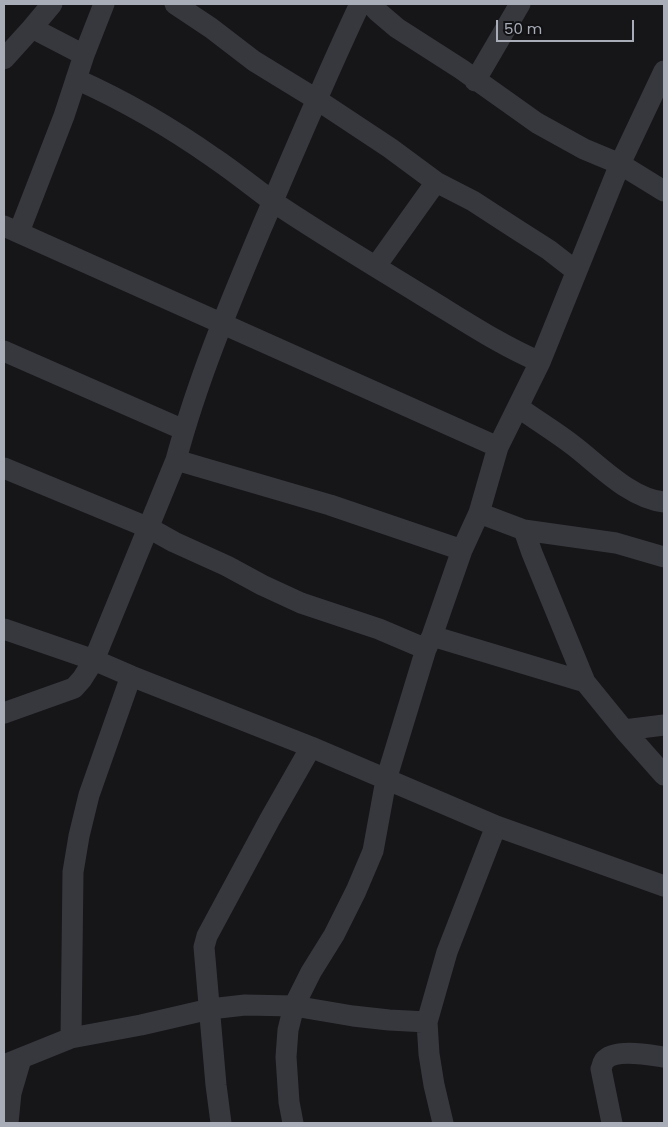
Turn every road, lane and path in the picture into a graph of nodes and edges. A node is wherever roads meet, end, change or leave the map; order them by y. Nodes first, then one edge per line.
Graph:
1 (52, 4) edge
2 (104, 4) edge
3 (175, 4) edge
4 (360, 4) edge
5 (372, 4) edge
6 (520, 4) edge
7 (32, 28) junction
8 (84, 55) junction
9 (4, 59) edge
10 (664, 71) edge
11 (76, 79) junction
12 (475, 81) junction
13 (316, 99) junction
14 (620, 164) junction
15 (436, 182) junction
16 (664, 191) edge
17 (273, 201) junction
18 (12, 229) edge
19 (376, 266) junction
20 (576, 271) junction
21 (221, 323) junction
22 (4, 351) edge
23 (540, 362) junction
24 (518, 407) junction
25 (184, 430) junction
26 (498, 447) junction
27 (176, 460) junction
28 (4, 468) edge
29 (664, 502) edge
30 (479, 512) junction
31 (149, 528) junction
32 (524, 530) junction
33 (462, 550) junction
34 (664, 557) edge
35 (4, 629) edge
36 (429, 642) junction
37 (94, 660) junction
38 (131, 676) junction
39 (585, 682) junction
40 (4, 713) edge
41 (664, 725) edge
42 (624, 730) junction
43 (311, 747) junction
44 (664, 775) edge
45 (386, 780) junction
46 (496, 826) junction
47 (664, 886) edge
48 (294, 1006) junction
49 (210, 1009) junction
50 (427, 1022) junction
51 (71, 1038) junction
52 (664, 1057) edge
53 (12, 1062) edge
54 (8, 1123) edge
55 (221, 1123) edge
56 (293, 1123) edge
57 (443, 1123) edge
58 (612, 1123) edge

1 - 7 street
2 - 8 street
3 - 13 street
4 - 13 street
5 - 12 street
6 - 12 street
7 - 8 street
7 - 9 street
8 - 11 street
10 - 14 street
11 - 17 street
11 - 18 street
12 - 14 street
13 - 15 street
13 - 17 street
14 - 16 street
14 - 20 street
15 - 19 street
15 - 20 street
17 - 19 street
17 - 21 street
18 - 21 street
19 - 23 street
20 - 23 street
21 - 25 street
21 - 26 street
22 - 25 street
23 - 24 street
24 - 26 street
24 - 29 street
25 - 27 street
26 - 30 street
27 - 31 street
27 - 33 street
28 - 31 street
30 - 32 street
30 - 33 street
31 - 36 street
31 - 37 street
32 - 34 street
32 - 39 street
33 - 36 street
35 - 37 street
36 - 39 street
36 - 45 street
37 - 38 street
37 - 40 street
38 - 43 street
38 - 51 street
39 - 42 street
41 - 42 street
42 - 44 street
43 - 45 street
43 - 49 street
45 - 46 street
45 - 48 street
46 - 47 street
46 - 50 street
48 - 49 street
48 - 50 street
48 - 56 street
49 - 51 street
49 - 55 street
50 - 57 street
51 - 53 street
52 - 58 street
53 - 54 street

